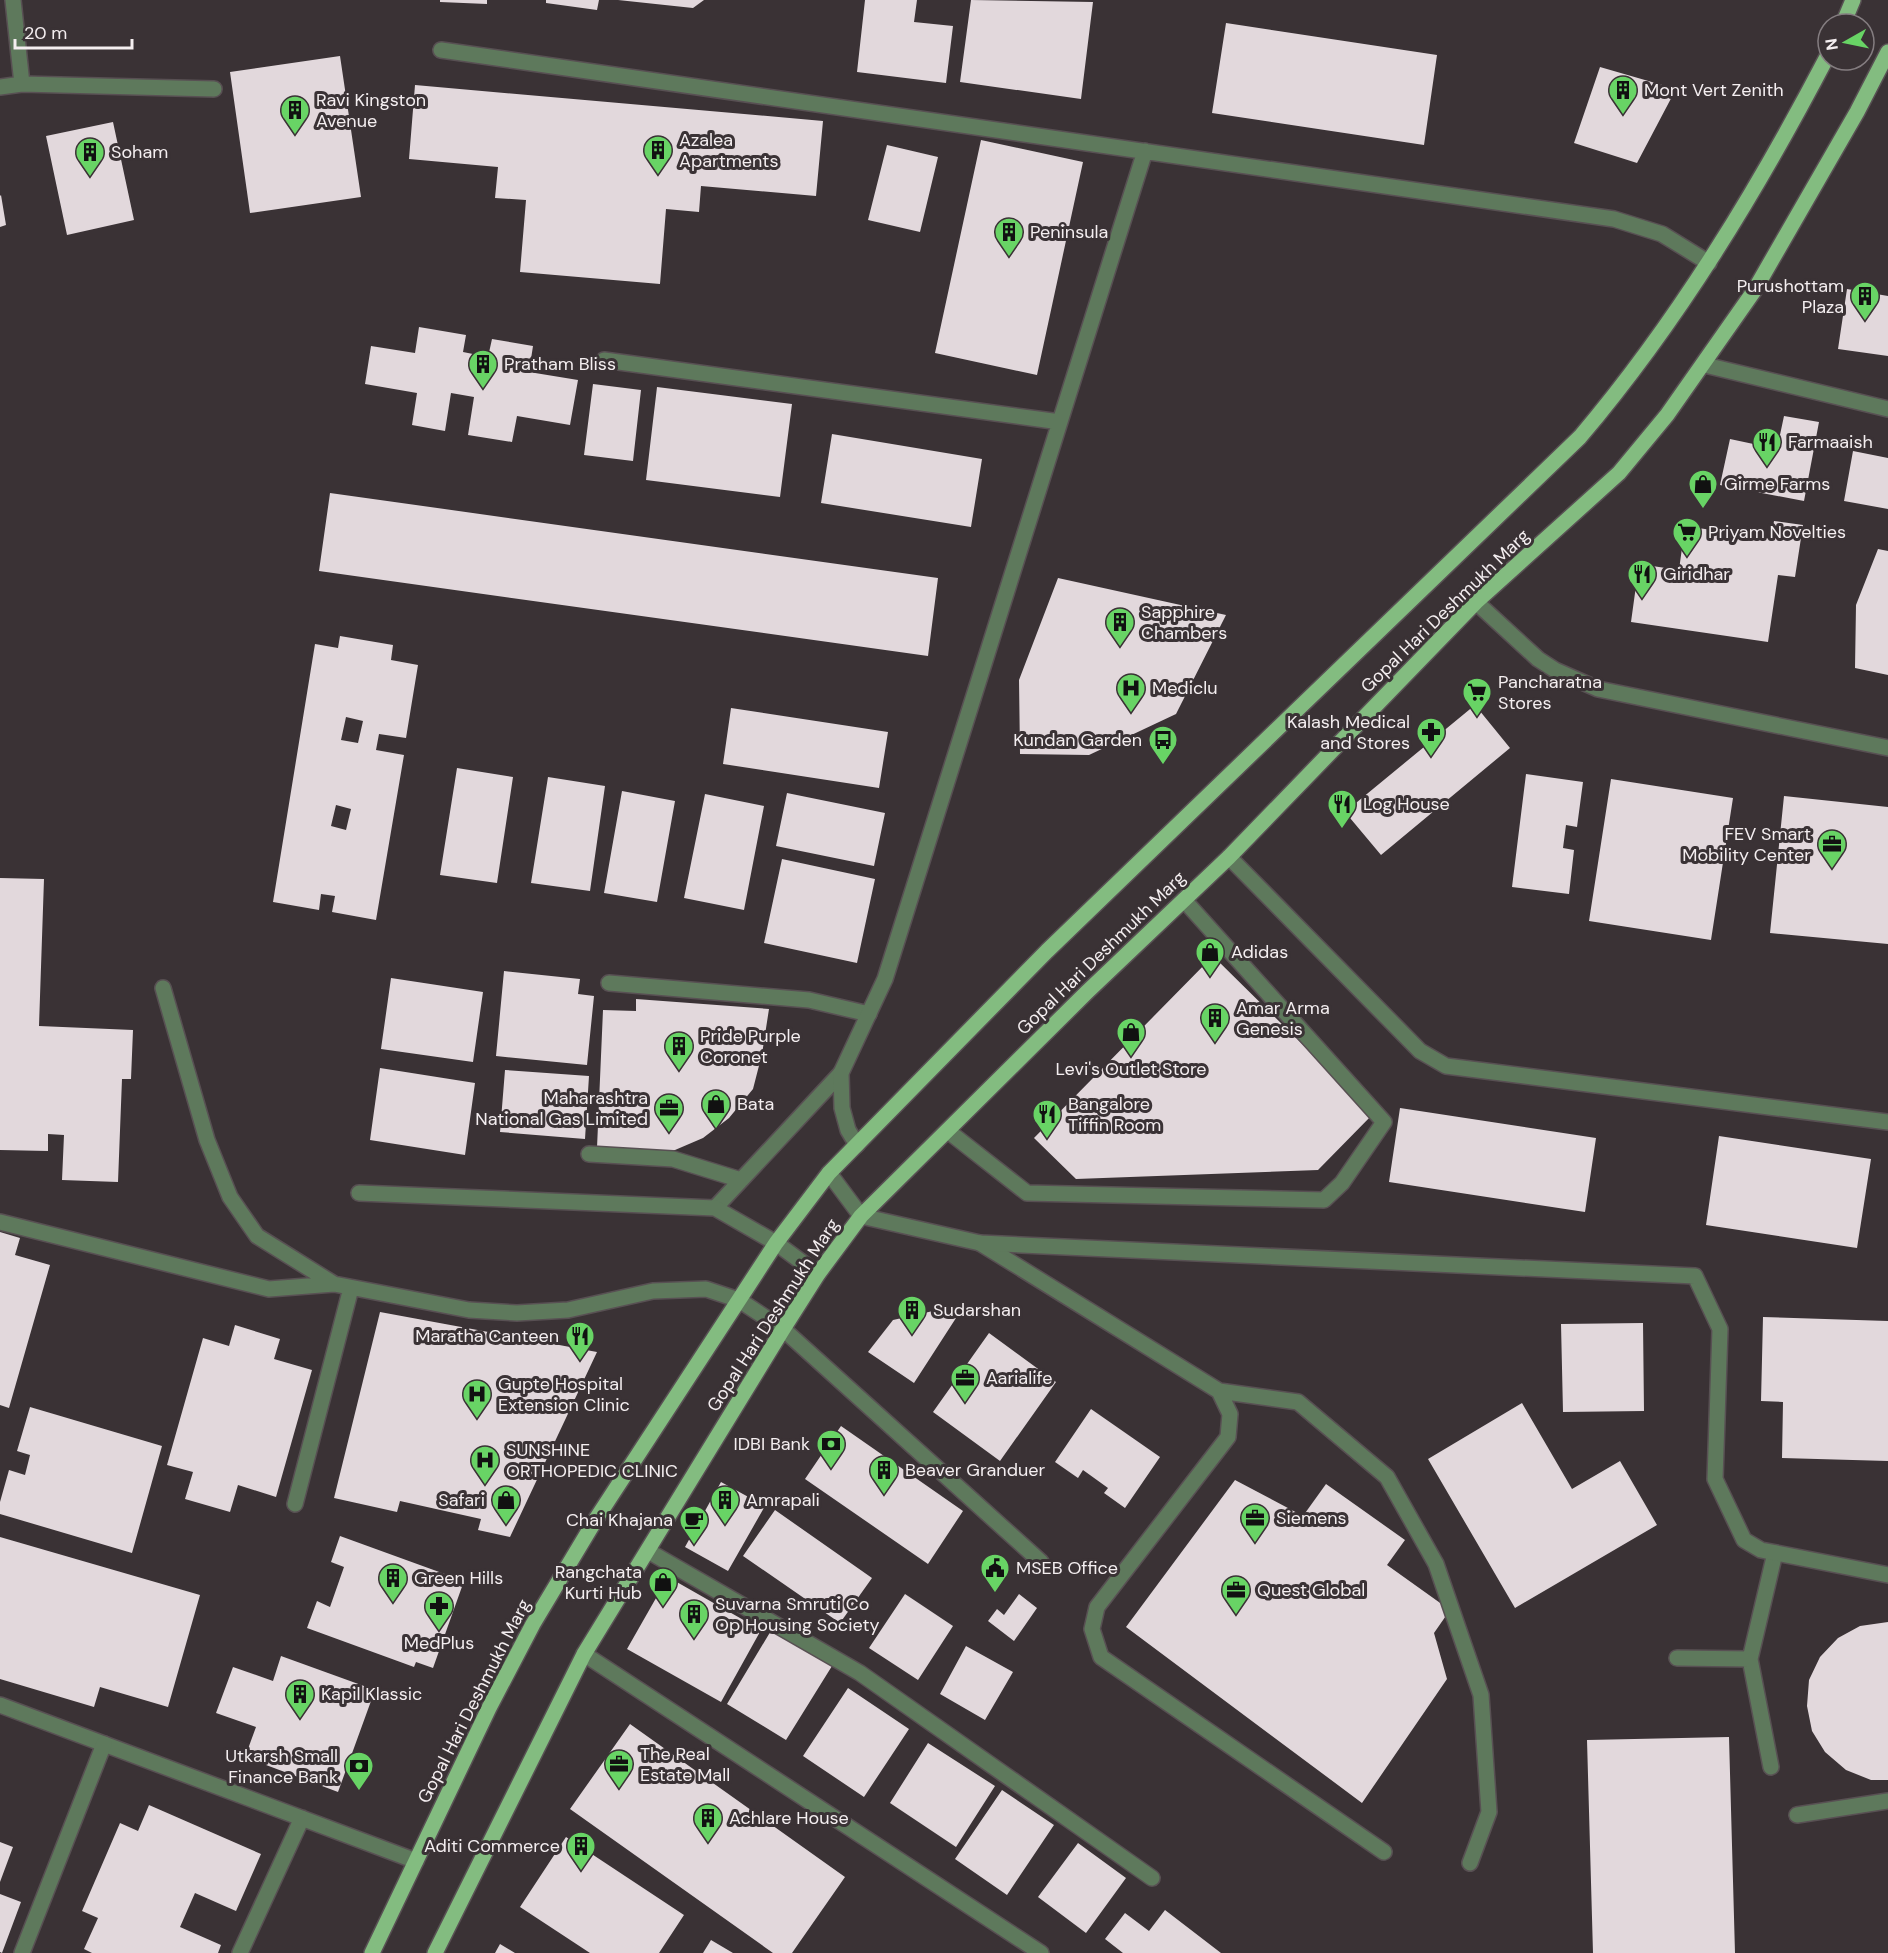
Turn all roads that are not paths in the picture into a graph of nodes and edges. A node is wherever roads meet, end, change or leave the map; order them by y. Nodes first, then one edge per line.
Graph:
1 (14, 0) edge
2 (441, 50) dead end
3 (1888, 52) edge
4 (1818, 72) edge
5 (22, 84) junction
6 (0, 87) edge
7 (214, 89) dead end
8 (1144, 152) junction
9 (1709, 263) junction
10 (604, 360) dead end
11 (1705, 365) junction
12 (1888, 410) edge
13 (1060, 422) junction
14 (1476, 602) junction
15 (1888, 748) edge
16 (1229, 857) junction
17 (1184, 900) junction
18 (609, 983) dead end
19 (163, 988) dead end
20 (869, 1014) junction
21 (841, 1073) junction
22 (1888, 1122) edge
23 (948, 1131) junction
24 (857, 1145) junction
25 (589, 1154) dead end
26 (830, 1173) junction
27 (741, 1180) junction
28 (359, 1193) dead end
29 (715, 1208) junction
30 (861, 1216) junction
31 (0, 1222) edge
32 (776, 1243) junction
33 (980, 1243) junction
34 (818, 1274) junction
35 (334, 1284) junction
36 (351, 1288) junction
37 (739, 1300) junction
38 (783, 1329) junction
39 (1219, 1391) junction
40 (295, 1504) dead end
41 (648, 1551) junction
42 (1775, 1553) junction
43 (1041, 1562) dead end
44 (1888, 1575) edge
45 (584, 1654) junction
46 (1677, 1658) dead end
47 (1750, 1659) junction
48 (0, 1705) edge
49 (104, 1744) junction
50 (1771, 1767) dead end
51 (1888, 1801) edge
52 (1797, 1815) dead end
53 (302, 1818) junction
54 (1384, 1852) dead end
55 (416, 1861) junction
56 (1470, 1863) dead end
57 (1152, 1878) dead end
58 (22, 1953) edge
59 (240, 1953) edge
60 (372, 1953) edge
61 (435, 1953) edge
62 (1041, 1953) edge

1 - 5 street
2 - 8 street
3 - 11 main road, Gopal Hari Deshmukh Marg
4 - 9 main road, Gopal Hari Deshmukh Marg
5 - 6 street
5 - 7 street
8 - 9 street
8 - 13 street
9 - 24 main road, Gopal Hari Deshmukh Marg
10 - 13 street
11 - 12 street
11 - 14 main road, Gopal Hari Deshmukh Marg
13 - 20 street
14 - 15 street
14 - 16 main road, Gopal Hari Deshmukh Marg
16 - 17 main road, Gopal Hari Deshmukh Marg
16 - 22 street
17 - 23 main road, Gopal Hari Deshmukh Marg
17 - 23 street
18 - 20 street
19 - 35 street
20 - 21 street
21 - 24 street
21 - 27 street
23 - 30 main road, Gopal Hari Deshmukh Marg
24 - 26 main road, Gopal Hari Deshmukh Marg
25 - 27 street
26 - 30 street
26 - 32 main road, Gopal Hari Deshmukh Marg
27 - 29 street
28 - 29 street
29 - 32 street
30 - 33 street
30 - 34 main road, Gopal Hari Deshmukh Marg
31 - 35 street
32 - 34 street
32 - 37 main road, Gopal Hari Deshmukh Marg
33 - 39 street
33 - 42 street
34 - 38 main road, Gopal Hari Deshmukh Marg
35 - 36 street
36 - 37 street
36 - 40 street
37 - 38 street
37 - 55 main road, Gopal Hari Deshmukh Marg
38 - 41 main road, Gopal Hari Deshmukh Marg
38 - 43 street
39 - 54 street
39 - 56 street
41 - 45 main road, Gopal Hari Deshmukh Marg
41 - 57 street
42 - 44 street
42 - 47 street
45 - 61 main road, Gopal Hari Deshmukh Marg
45 - 62 street
46 - 47 street
47 - 50 street
48 - 49 street
49 - 53 street
49 - 58 street
51 - 52 street
53 - 55 street
53 - 59 street
55 - 60 main road, Gopal Hari Deshmukh Marg

